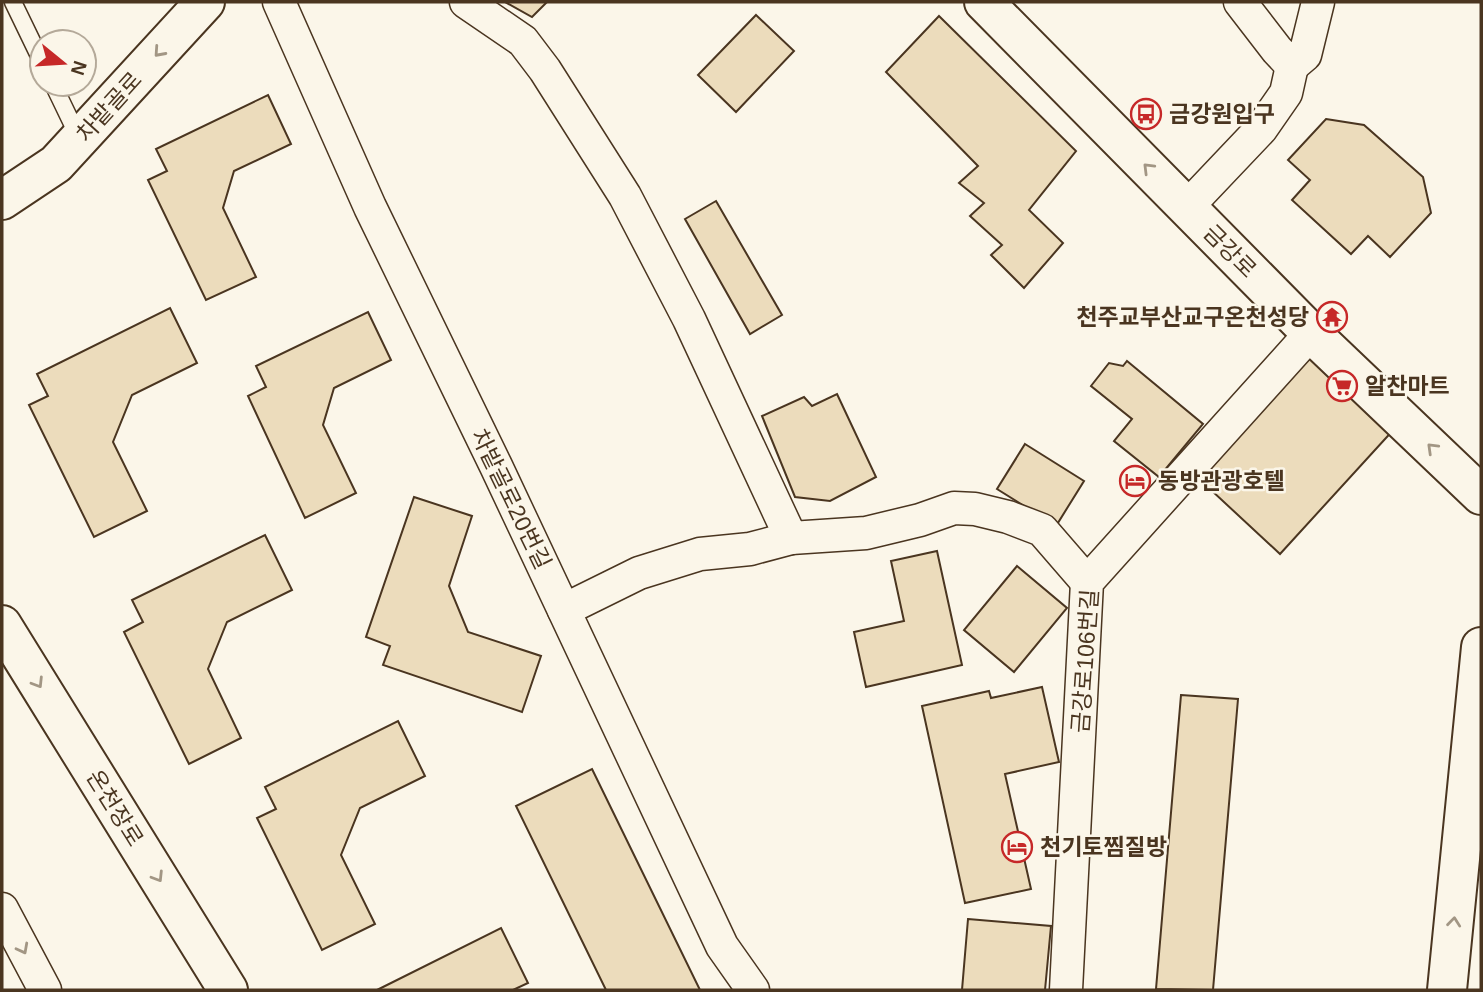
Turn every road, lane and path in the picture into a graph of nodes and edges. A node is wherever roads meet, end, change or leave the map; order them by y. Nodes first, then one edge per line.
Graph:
1 (13, 2) edge
2 (205, 2) edge
3 (279, 2) edge
4 (466, 2) edge
5 (984, 2) edge
6 (1240, 2) edge
7 (1318, 2) edge
8 (28, 33) edge
9 (1292, 66) junction
10 (56, 98) edge
11 (68, 152) junction
12 (2, 171) edge
13 (2, 200) edge
14 (1187, 207) junction
15 (2, 230) edge
16 (1311, 333) junction
17 (1481, 495) edge
18 (790, 538) junction
19 (1087, 582) junction
20 (564, 610) junction
21 (2, 625) edge
22 (1481, 647) edge
23 (2, 909) edge
24 (45, 990) edge
25 (228, 990) edge
26 (753, 990) edge
27 (1066, 990) edge
28 (1447, 990) edge

1 - 8 lane
2 -> 11 street, 차밭골로
3 - 20 street, 차밭골로20번길
4 - 18 street
14 -> 5 street, 금강로
6 - 9 street
7 - 9 street
9 - 14 street
10 - 11 lane
11 - 12 street
11 - 13 street, 차밭골로
11 - 15 street
14 - 16 street, 금강로
17 -> 16 street, 금강로
16 - 19 street, 금강로106번길
18 - 19 street
18 - 20 street
19 - 27 street, 금강로106번길
20 - 26 street, 차밭골로20번길
21 -> 25 street, 온천장로
28 -> 22 street
23 -> 24 street

